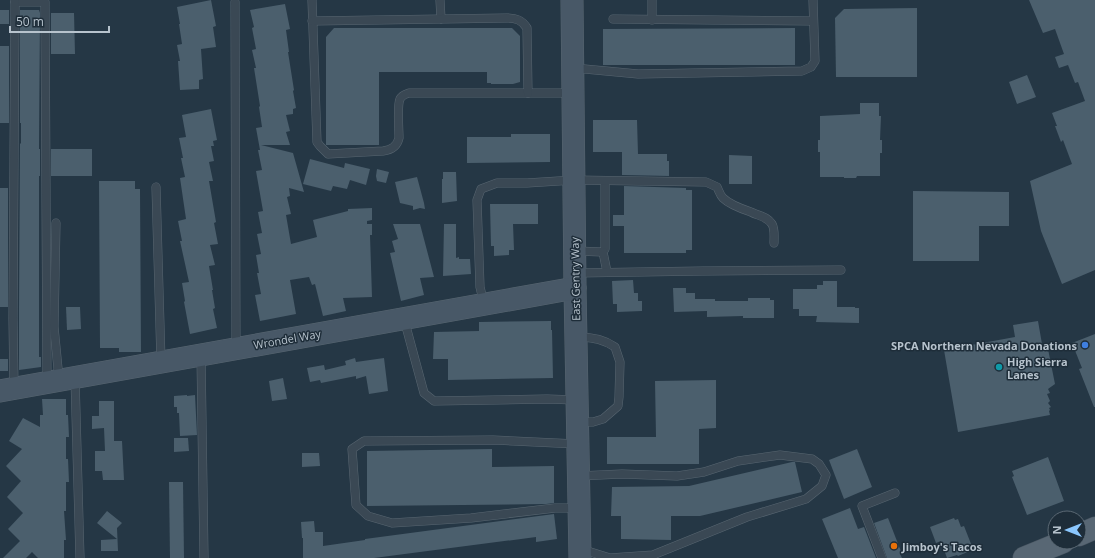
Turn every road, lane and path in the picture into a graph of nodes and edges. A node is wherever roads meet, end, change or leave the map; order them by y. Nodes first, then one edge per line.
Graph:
1 (312, 0) edge
2 (440, 0) edge
3 (572, 0) edge
4 (652, 0) edge
5 (813, 0) edge
6 (15, 1) edge
7 (235, 2) dead end
8 (441, 19) junction
9 (613, 19) dead end
10 (652, 20) junction
11 (312, 21) junction
12 (813, 22) junction
13 (573, 68) junction
14 (528, 93) junction
15 (573, 93) junction
16 (574, 180) junction
17 (604, 180) junction
18 (156, 187) dead end
19 (56, 223) dead end
20 (774, 243) dead end
21 (574, 251) junction
22 (603, 252) junction
23 (841, 270) dead end
24 (606, 272) junction
25 (575, 281) junction
26 (484, 304) junction
27 (404, 318) junction
28 (576, 336) junction
29 (236, 348) junction
30 (201, 354) junction
31 (161, 362) junction
32 (60, 380) junction
33 (7, 389) edge
34 (577, 400) junction
35 (578, 422) junction
36 (578, 444) junction
37 (578, 476) junction
38 (895, 493) dead end
39 (579, 508) junction
40 (1047, 549) edge
41 (580, 554) edge
42 (80, 558) edge
43 (204, 558) edge
44 (882, 558) edge
45 (1024, 558) edge

1 - 11 lane
2 - 8 lane
3 - 13 street, East Gentry Way
4 - 10 lane
5 - 12 lane
6 - 32 lane
6 - 33 lane
7 - 29 lane
8 - 11 lane
8 - 14 lane
9 - 10 lane
10 - 12 lane
11 - 14 lane
12 - 13 lane
13 - 15 street, East Gentry Way
14 - 15 lane
15 - 16 street, East Gentry Way
16 - 17 lane
16 - 21 street, East Gentry Way
16 - 26 lane
17 - 20 lane
17 - 22 lane
18 - 31 lane
19 - 32 lane
21 - 22 lane
21 - 25 street, East Gentry Way
22 - 24 lane
23 - 24 lane
24 - 25 lane
25 - 26 street, Wrondel Way
25 - 28 street, East Gentry Way
26 - 27 street, Wrondel Way
27 - 29 street, Wrondel Way
27 - 34 lane
28 - 34 street, East Gentry Way
28 - 35 lane
29 - 30 street, Wrondel Way
30 - 31 street, Wrondel Way
30 - 43 lane
31 - 32 street, Wrondel Way
32 - 33 street, Wrondel Way
32 - 42 lane
34 - 35 street, East Gentry Way
35 - 36 street, East Gentry Way
36 - 37 street, East Gentry Way
36 - 39 lane
37 - 39 street, East Gentry Way
37 - 41 lane
38 - 44 lane
39 - 41 street, East Gentry Way
40 - 45 main road

